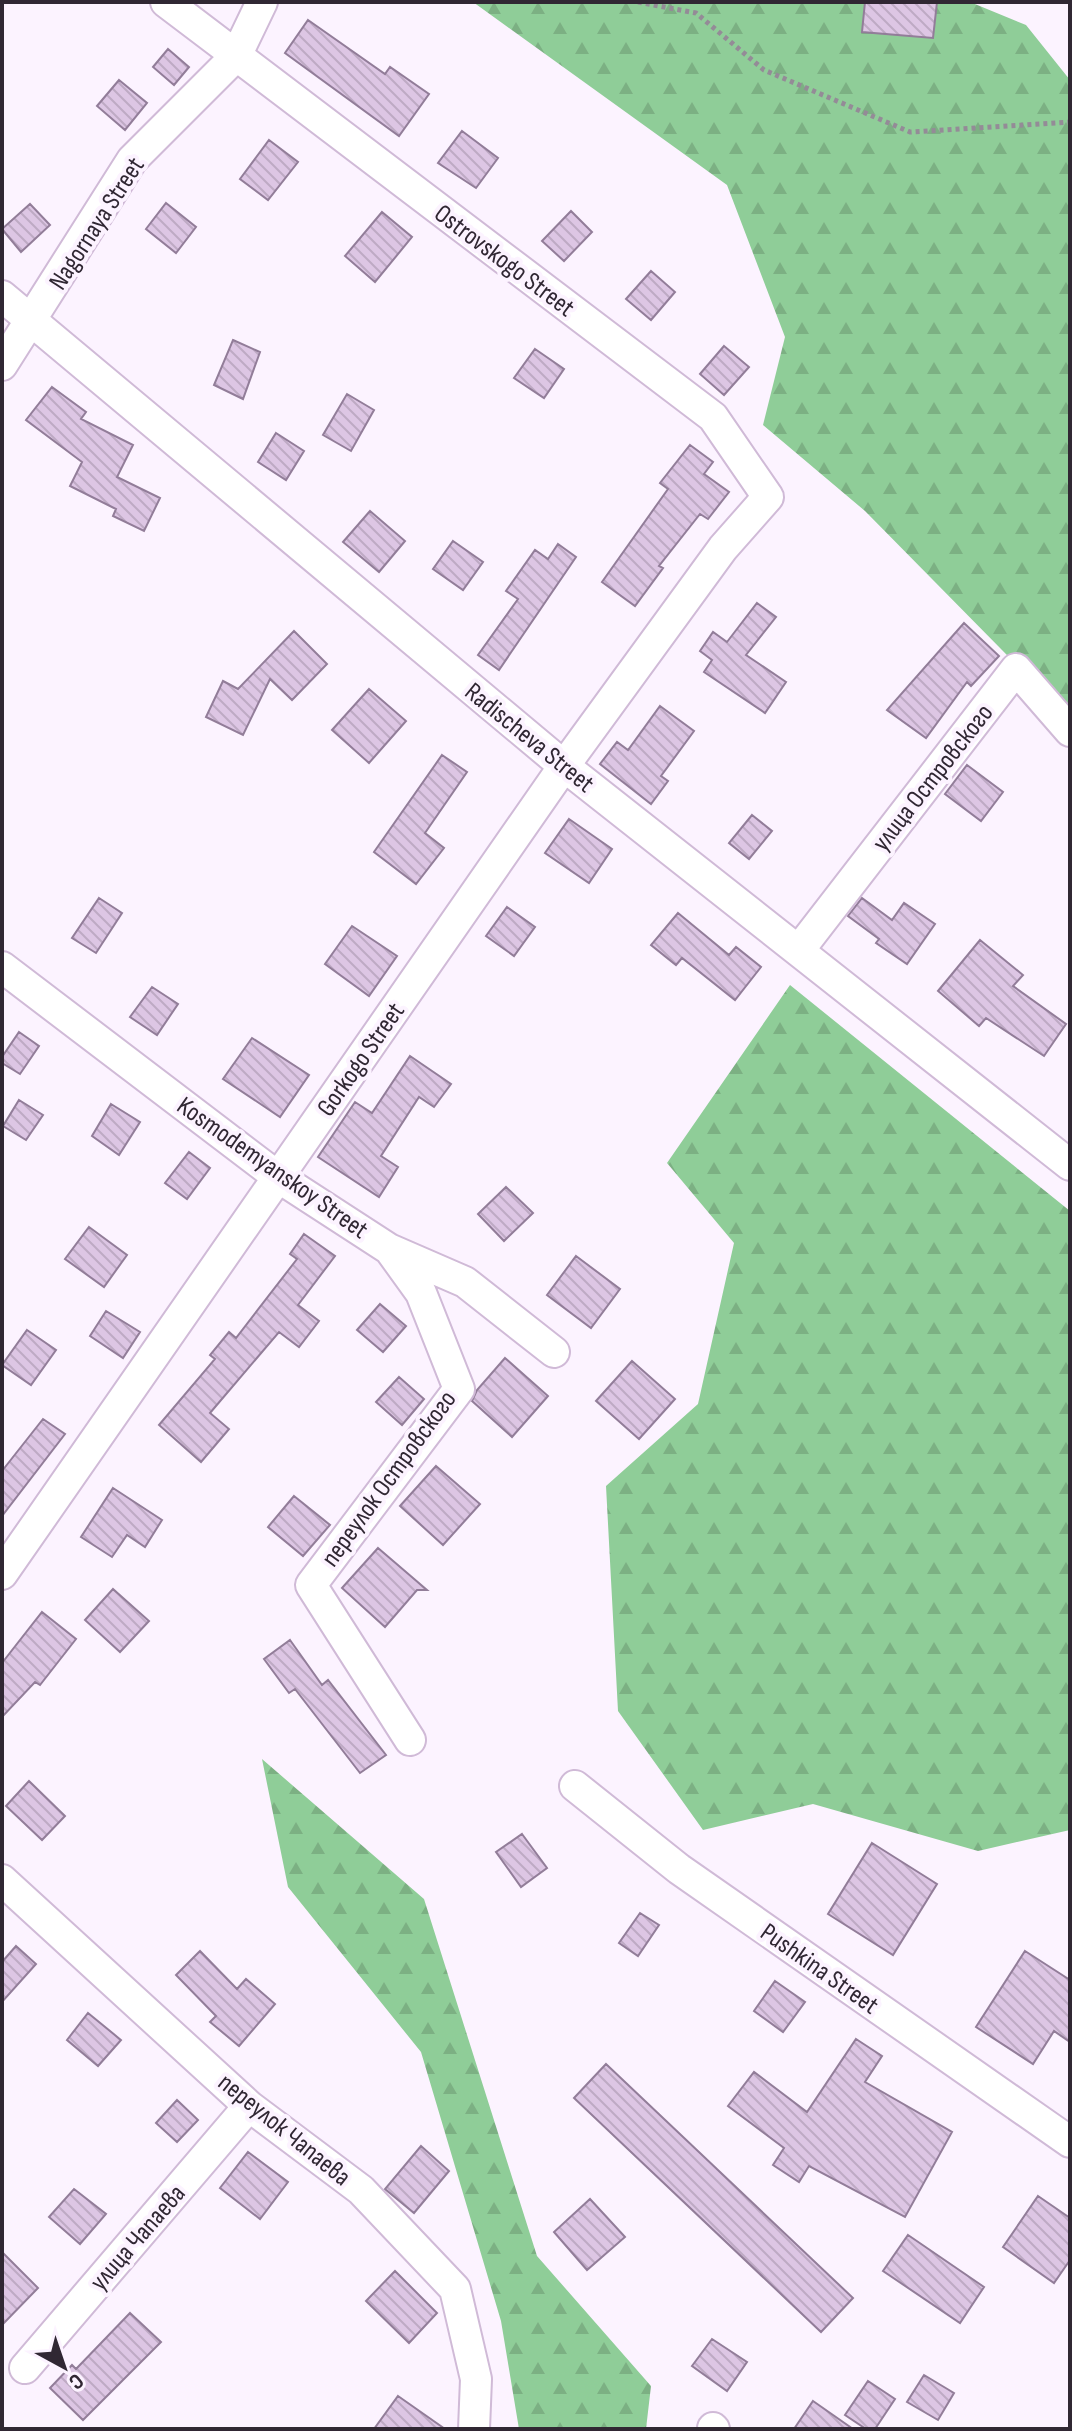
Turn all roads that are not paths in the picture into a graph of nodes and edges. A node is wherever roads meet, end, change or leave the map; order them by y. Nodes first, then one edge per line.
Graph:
1 (166, 2) edge
2 (262, 2) edge
3 (236, 56) junction
4 (2, 296) edge
5 (32, 323) junction
6 (2, 365) edge
7 (723, 548) joint
8 (1070, 731) edge
9 (564, 766) junction
10 (799, 950) junction
11 (2, 967) edge
12 (1070, 1165) edge
13 (278, 1177) junction
14 (389, 1249) junction
15 (554, 1352) dead end
16 (2, 1574) edge
17 (410, 1740) dead end
18 (575, 1786) dead end
19 (2, 1880) edge
20 (249, 2106) junction
21 (1070, 2142) edge
22 (25, 2368) dead end
23 (474, 2429) edge

1 - 3 street, Ostrovskogo Street
2 - 3 street, Nagornaya Street
3 - 5 street, Nagornaya Street
3 - 7 street, Ostrovskogo Street
4 - 5 street, Radischeva Street
5 - 6 street, Nagornaya Street
5 - 9 street, Radischeva Street
7 - 9 street, Gorkogo Street
8 - 10 street, улица Островского
9 - 10 street, Radischeva Street
9 - 13 street, Gorkogo Street
10 - 12 street, Radischeva Street
11 - 13 street, Kosmodemyanskoy Street
13 - 14 street, Kosmodemyanskoy Street
13 - 16 street, Gorkogo Street
14 - 15 street, Kosmodemyanskoy Street
14 - 17 street, переулок Островского
18 - 21 street, Pushkina Street
19 - 20 street, переулок Чапаева
20 - 22 street, улица Чапаева
20 - 23 street, переулок Чапаева

